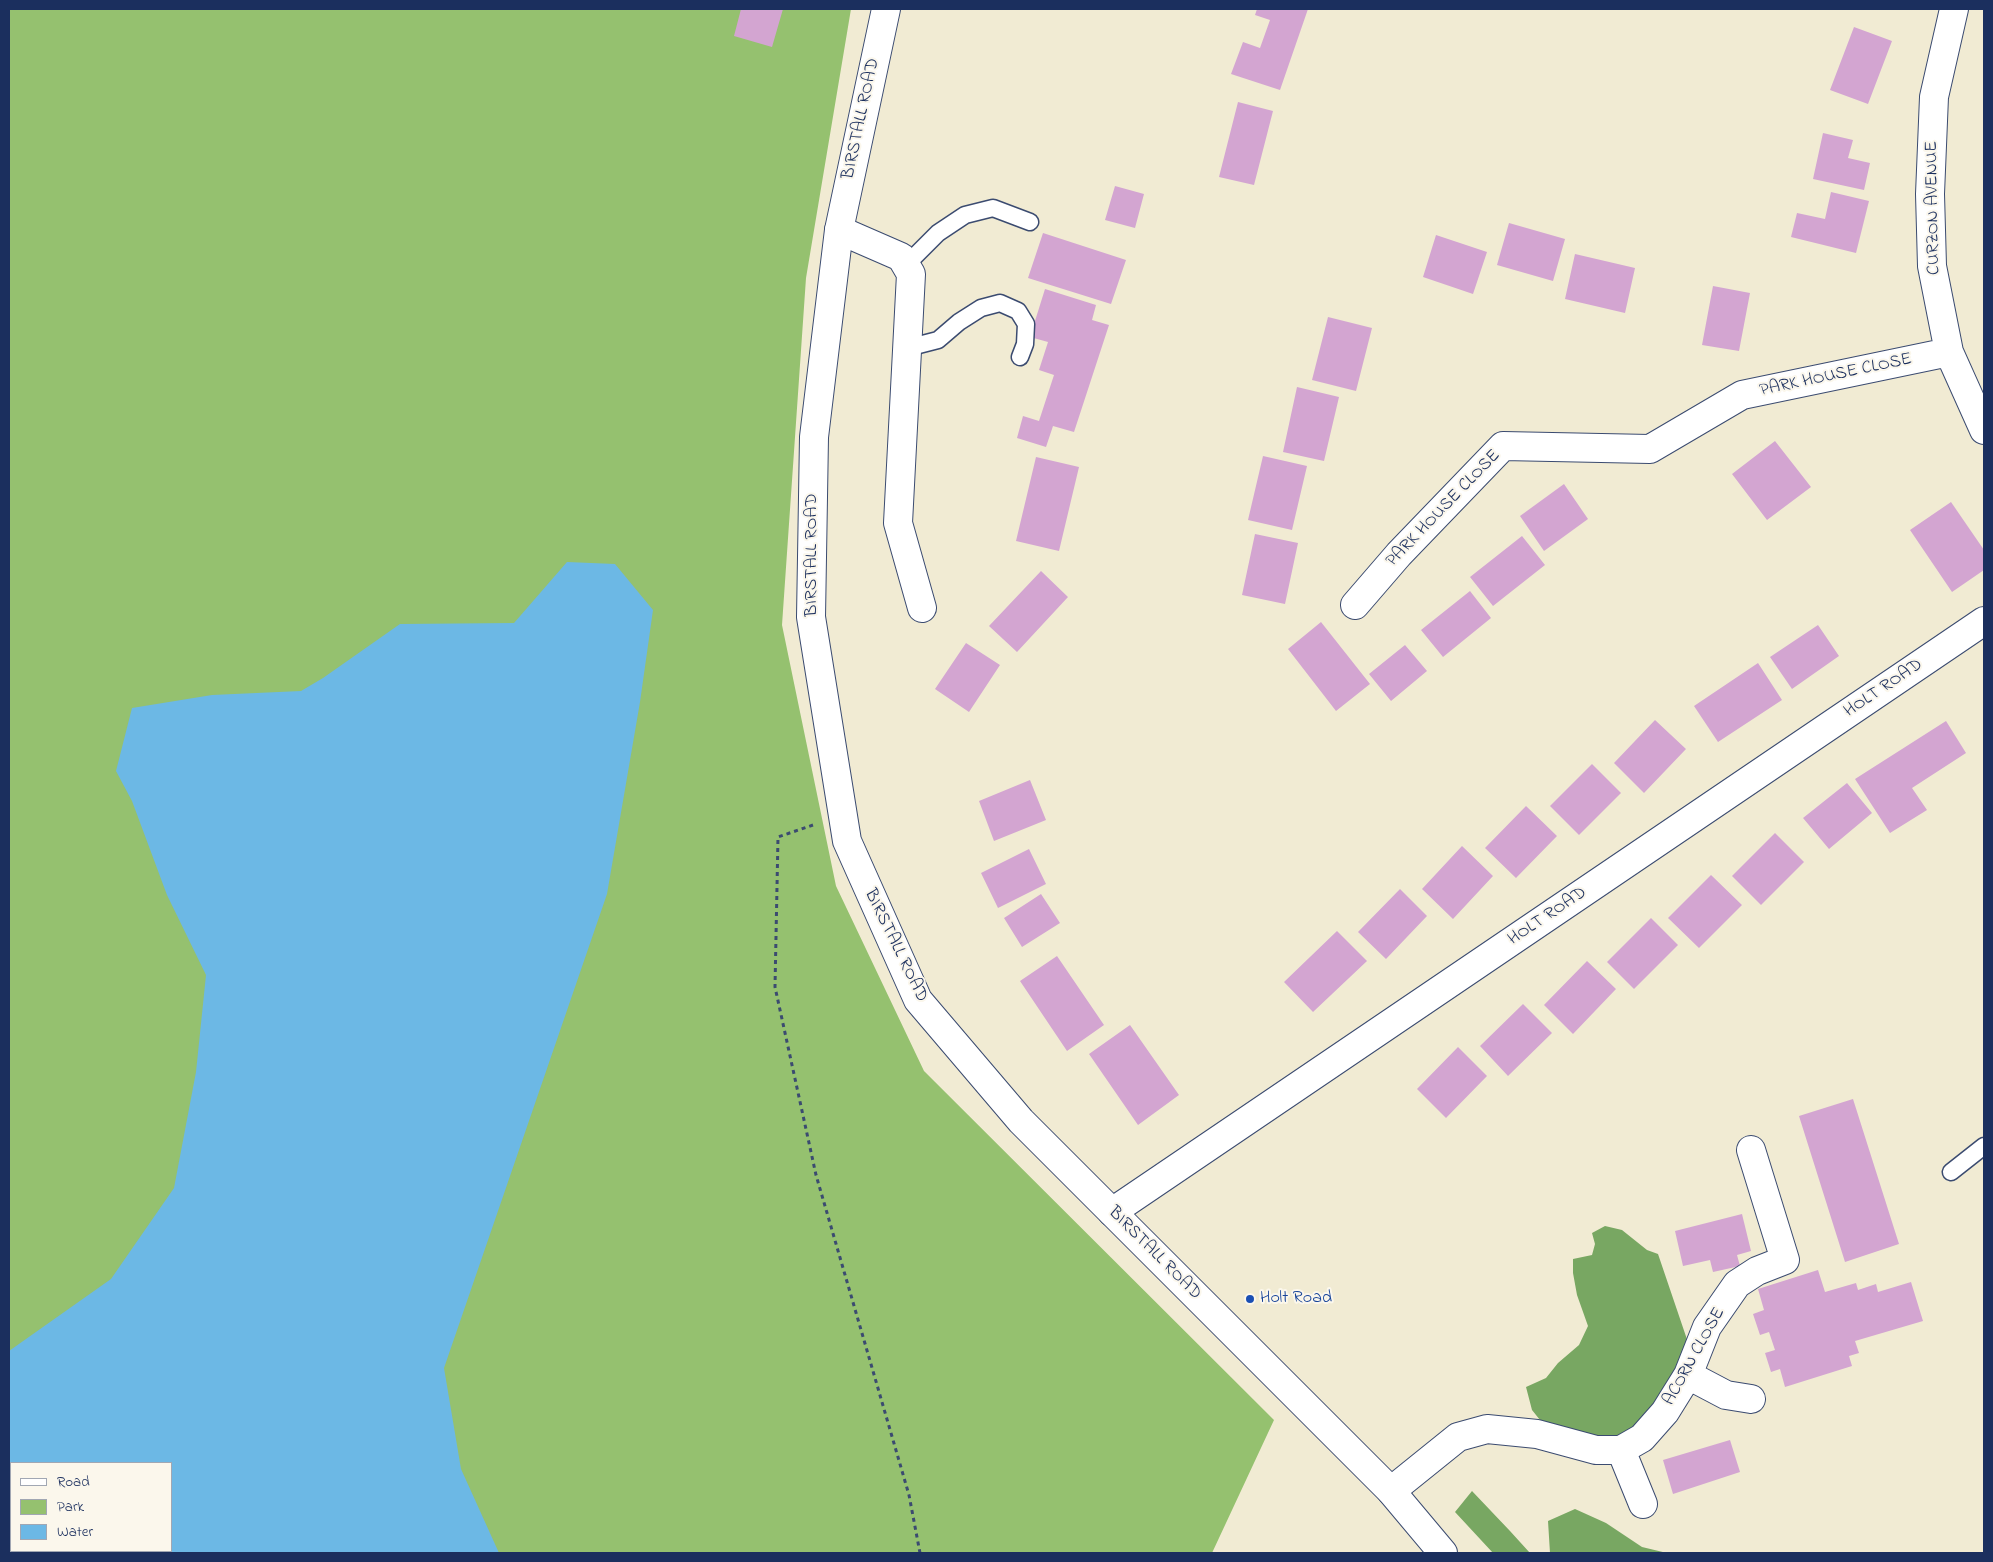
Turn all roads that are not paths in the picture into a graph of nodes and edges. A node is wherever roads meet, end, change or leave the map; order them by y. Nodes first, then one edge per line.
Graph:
1 (886, 9) edge
2 (1945, 12) edge
3 (1030, 222) dead end
4 (839, 230) junction
5 (906, 265) junction
6 (907, 348) junction
7 (1949, 352) junction
8 (1020, 358) dead end
9 (1984, 430) edge
10 (1355, 605) dead end
11 (922, 608) dead end
12 (1984, 621) edge
13 (1984, 1146) edge
14 (1751, 1150) dead end
15 (1951, 1172) dead end
16 (1112, 1212) junction
17 (1688, 1376) junction
18 (1751, 1399) dead end
19 (1621, 1450) junction
20 (1391, 1491) junction
21 (1643, 1504) dead end
22 (1443, 1553) edge

1 - 4 street, BIRSTALL ROAD
2 - 7 street, CURZON AVENUE
3 - 5 lane
4 - 5 street
4 - 16 street, BIRSTALL ROAD
5 - 6 street
6 - 8 lane
6 - 11 street
7 - 9 street, CURZON AVENUE
7 - 10 street, PARK HOUSE CLOSE
12 - 16 street, HOLT ROAD
13 - 15 lane
14 - 17 street, ACORN CLOSE
16 - 20 street, BIRSTALL ROAD
17 - 18 street
17 - 19 street, ACORN CLOSE
19 - 20 street
19 - 21 street
20 - 22 street, BIRSTALL ROAD

